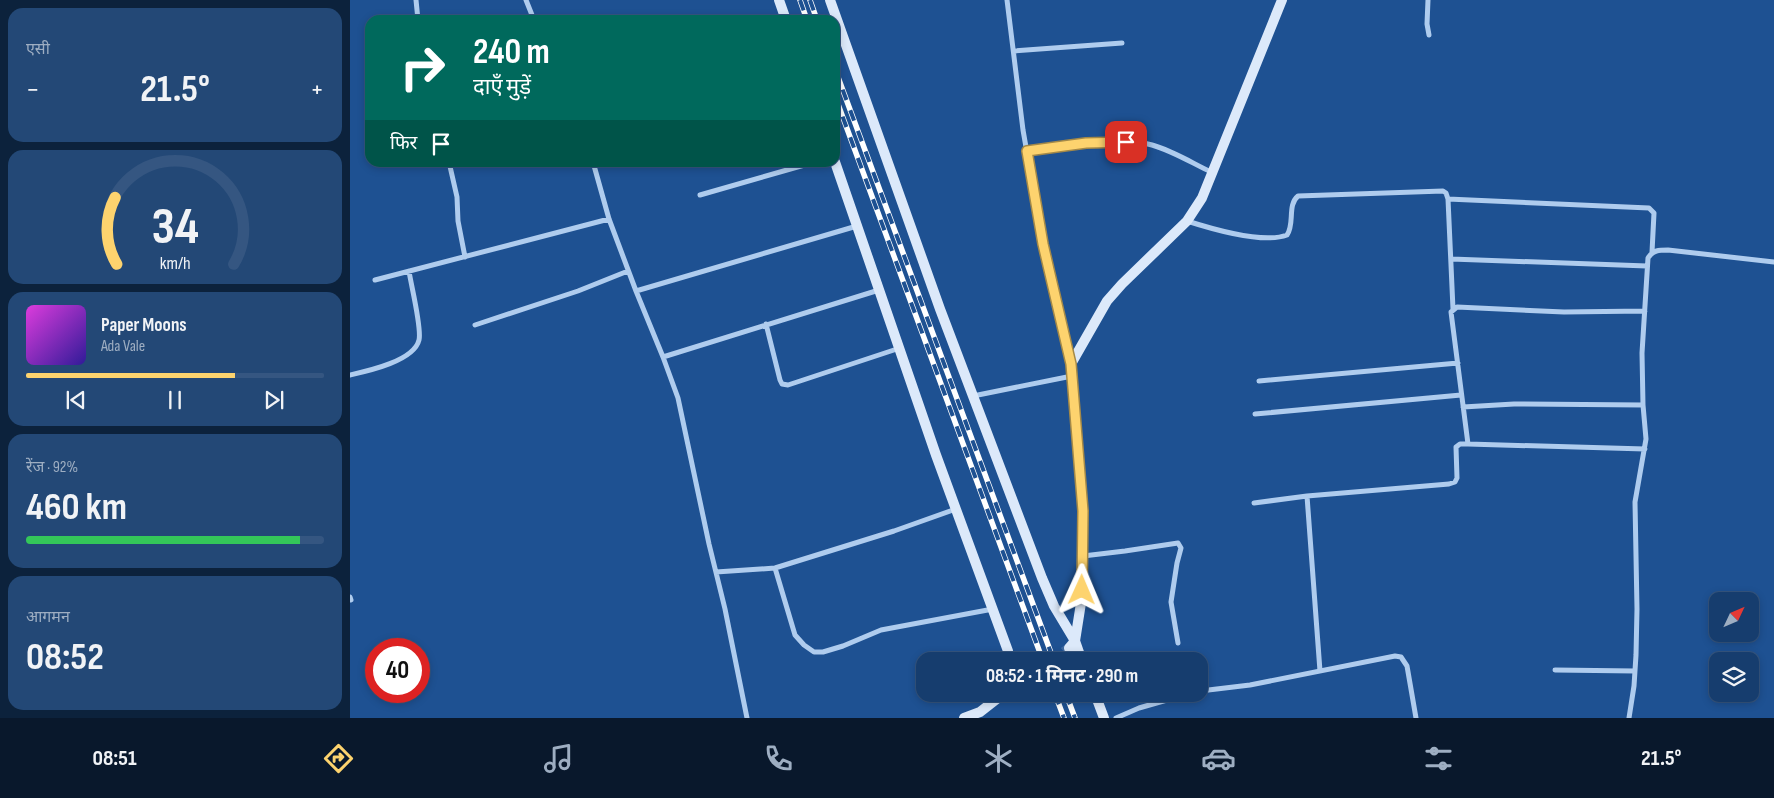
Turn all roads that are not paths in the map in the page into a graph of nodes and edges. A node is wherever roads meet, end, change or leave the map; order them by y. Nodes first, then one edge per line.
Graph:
1 (416, 0) edge
2 (526, 0) edge
3 (779, 0) edge
4 (830, 0) edge
5 (1007, 0) edge
6 (1282, 0) edge
7 (1428, 0) edge
8 (418, 15) edge
9 (532, 15) edge
10 (784, 15) edge
11 (835, 15) edge
12 (840, 28) edge
13 (1429, 35) dead end
14 (1122, 43) dead end
15 (1014, 51) junction
16 (1027, 151) junction
17 (450, 167) edge
18 (594, 167) edge
19 (798, 167) edge
20 (837, 167) edge
21 (1212, 172) junction
22 (700, 195) dead end
23 (1448, 199) junction
24 (608, 219) junction
25 (1187, 221) junction
26 (857, 226) junction
27 (1652, 252) junction
28 (464, 257) junction
29 (1450, 260) junction
30 (1774, 262) edge
31 (1647, 266) junction
32 (409, 271) junction
33 (628, 271) junction
34 (375, 280) dead end
35 (879, 290) junction
36 (636, 291) junction
37 (1453, 309) junction
38 (1645, 311) junction
39 (475, 324) dead end
40 (766, 324) junction
41 (900, 348) junction
42 (663, 357) junction
43 (1458, 363) junction
44 (1071, 364) junction
45 (350, 375) edge
46 (1072, 376) junction
47 (1259, 381) dead end
48 (1461, 395) junction
49 (973, 396) junction
50 (1644, 404) junction
51 (1463, 407) junction
52 (1255, 414) dead end
53 (1468, 444) junction
54 (1645, 449) junction
55 (1308, 496) junction
56 (1254, 503) dead end
57 (956, 509) junction
58 (1082, 556) junction
59 (775, 568) junction
60 (716, 572) junction
61 (993, 609) junction
62 (1178, 644) dead end
63 (1072, 645) junction
64 (1008, 652) edge
65 (1076, 652) edge
66 (1555, 670) dead end
67 (1320, 671) junction
68 (1635, 671) junction
69 (1208, 690) edge
70 (994, 702) edge
71 (1098, 702) edge
72 (1161, 702) edge
73 (981, 715) edge
74 (747, 718) edge
75 (964, 718) edge
76 (1104, 718) edge
77 (1116, 718) edge
78 (1416, 718) edge
79 (1629, 718) edge

1 - 8 street
2 - 9 street
3 - 10 street
4 - 11 street
5 - 15 street
6 - 21 street
7 - 13 street
12 - 49 street
14 - 15 street
15 - 16 street
16 - 21 street
16 - 44 street
17 - 28 street
18 - 24 street
19 - 22 street
20 - 26 street
21 - 25 street
23 - 25 street
23 - 27 street
23 - 29 street
24 - 28 street
24 - 33 street
25 - 44 street
26 - 35 street
26 - 36 street
27 - 30 street
27 - 31 street
28 - 32 street
29 - 31 street
29 - 37 street
31 - 38 street
32 - 34 street
32 - 45 street
33 - 36 street
33 - 39 street
35 - 40 street
35 - 41 street
36 - 42 street
37 - 38 street
37 - 43 street
38 - 50 street
40 - 41 street
40 - 42 street
41 - 57 street
42 - 60 street
43 - 47 street
43 - 48 street
44 - 46 street
46 - 49 street
46 - 58 street
48 - 51 street
48 - 52 street
49 - 63 street
50 - 51 street
50 - 54 street
51 - 53 street
53 - 54 street
53 - 55 street
54 - 68 street
55 - 56 street
55 - 67 street
57 - 59 street
57 - 61 street
58 - 62 street
58 - 63 street
59 - 60 street
59 - 61 street
60 - 74 street
61 - 64 street
63 - 65 street
66 - 68 street
67 - 69 street
67 - 78 street
68 - 79 street
70 - 73 street
71 - 76 street
72 - 77 street
73 - 75 street

